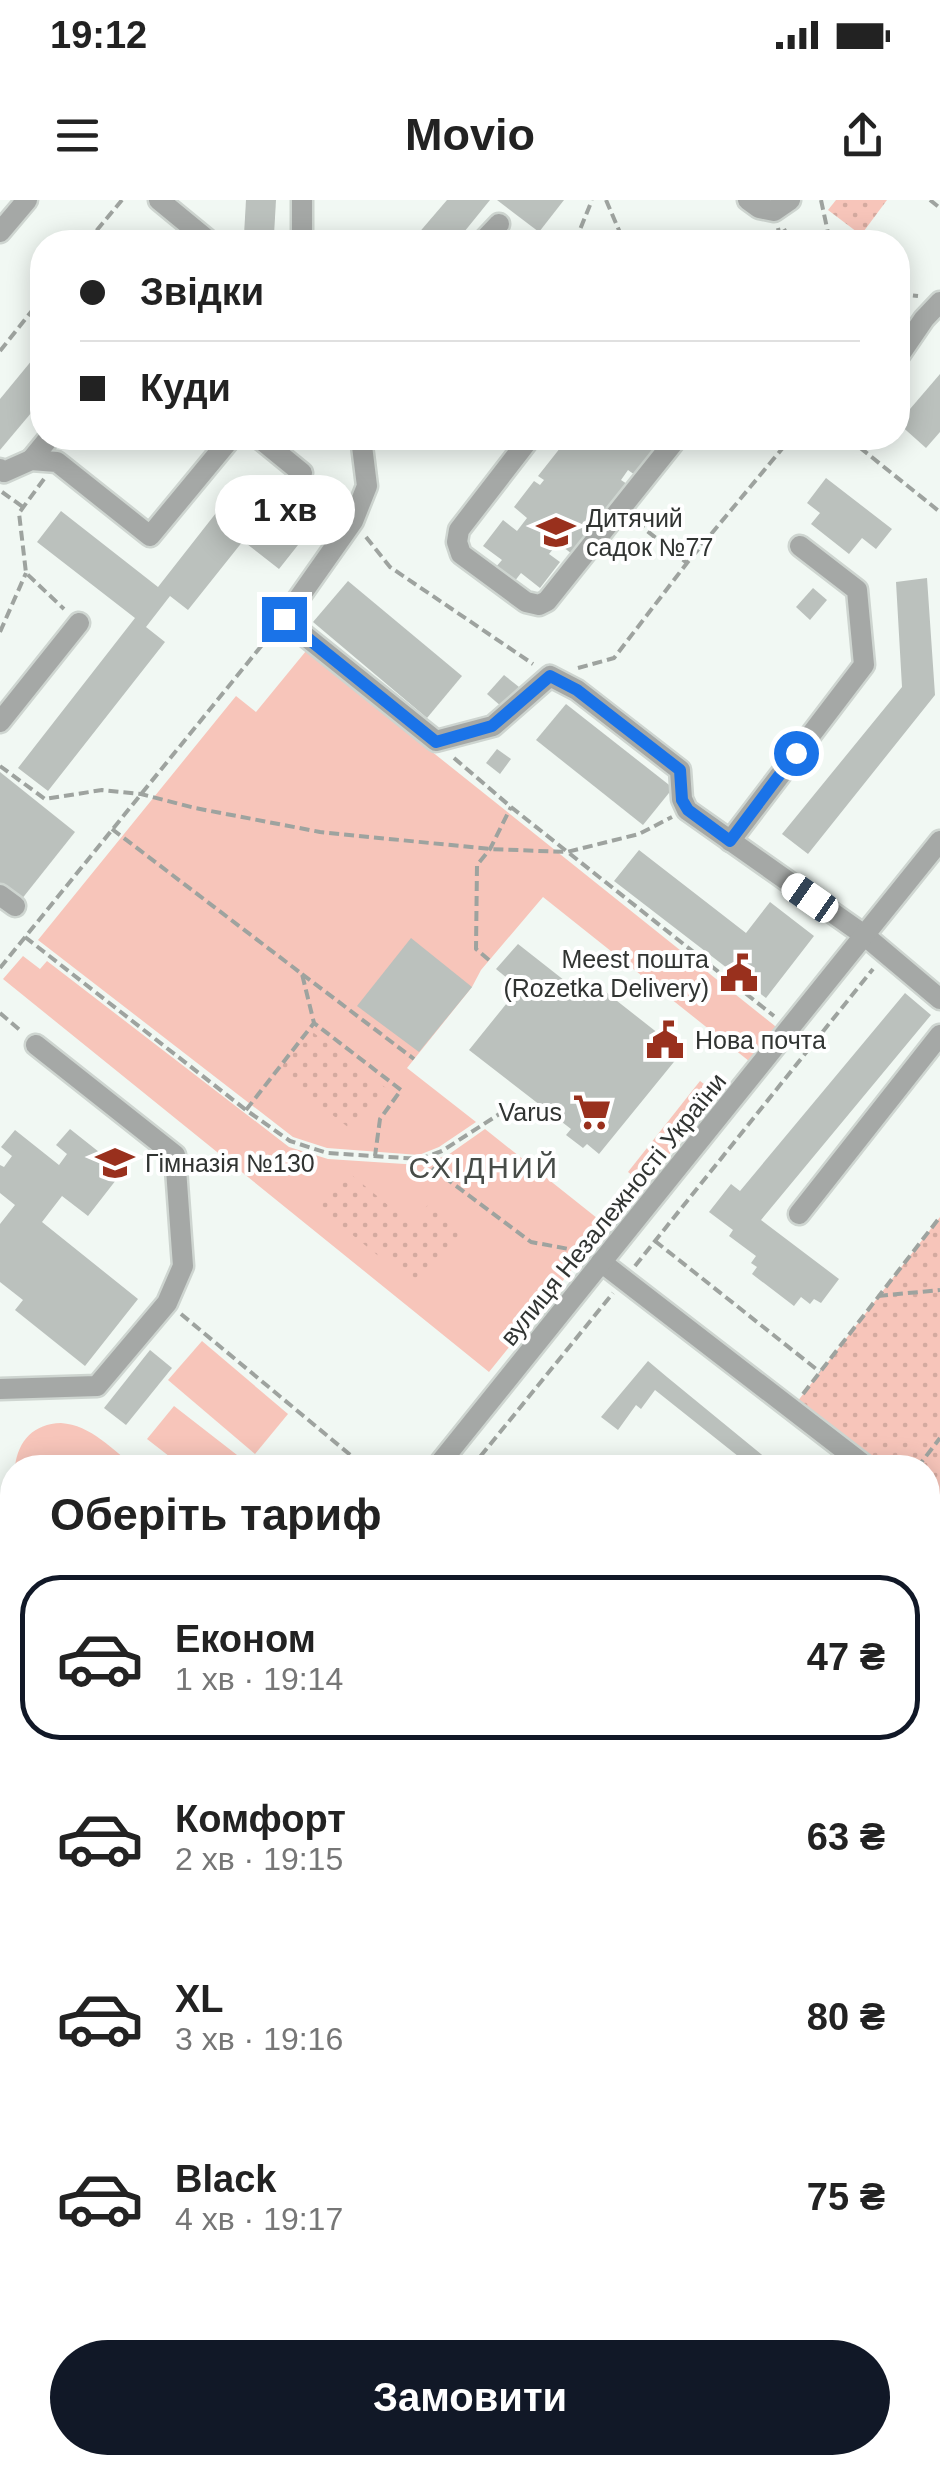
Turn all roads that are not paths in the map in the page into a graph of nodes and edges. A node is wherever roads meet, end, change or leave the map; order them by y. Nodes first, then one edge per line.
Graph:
1 (26, 200) edge
2 (159, 200) edge
3 (302, 200) edge
4 (748, 200) edge
5 (790, 200) edge
6 (499, 224) dead end
7 (195, 230) edge
8 (302, 230) edge
9 (493, 230) edge
10 (0, 232) edge
11 (940, 302) edge
12 (910, 340) edge
13 (39, 450) edge
14 (221, 450) edge
15 (273, 450) edge
16 (362, 450) edge
17 (521, 450) edge
18 (667, 450) edge
19 (31, 460) junction
20 (302, 473) road end
21 (1, 477) edge
22 (800, 546) dead end
23 (79, 622) road end
24 (0, 722) edge
25 (730, 841) junction
26 (940, 841) edge
27 (864, 935) junction
28 (940, 999) edge
29 (940, 1035) edge
30 (36, 1045) road end
31 (799, 1214) dead end
32 (600, 1258) junction
33 (0, 1389) edge
34 (446, 1455) edge
35 (851, 1455) edge

1 - 10 street
2 - 7 street
3 - 8 street
4 - 5 street
6 - 9 street
11 - 12 street
13 - 19 street
14 - 19 street
15 - 20 street
16 - 25 street
17 - 18 street
19 - 21 street
22 - 25 street
23 - 24 street
25 - 27 street
26 - 27 street, вулиця Незалежності України
27 - 28 street
27 - 32 street, вулиця Незалежності України
29 - 31 street
30 - 33 street
32 - 34 street, вулиця Незалежності України
32 - 35 street

